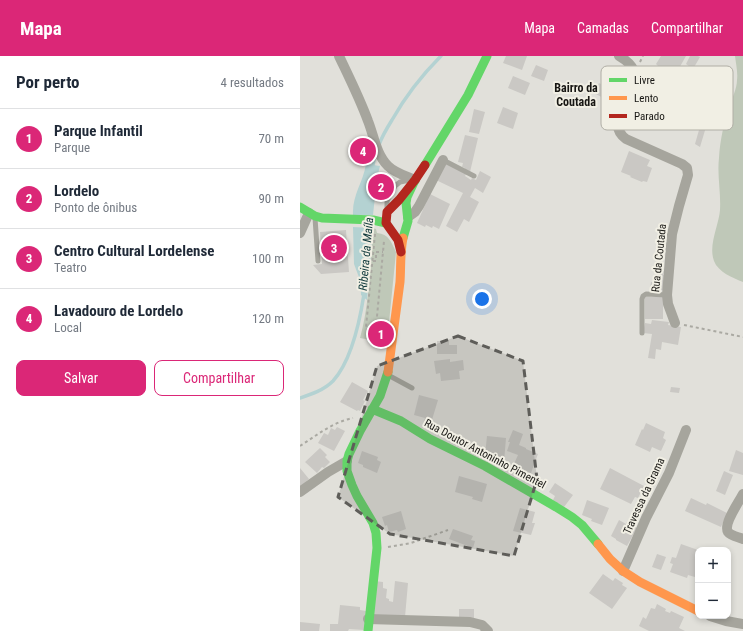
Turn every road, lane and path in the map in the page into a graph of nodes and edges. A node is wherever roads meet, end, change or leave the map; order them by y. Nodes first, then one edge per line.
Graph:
1 (339, 56) edge
2 (487, 56) edge
3 (619, 56) edge
4 (631, 66) edge
5 (620, 130) edge
6 (443, 160) joint
7 (474, 176) dead end
8 (415, 180) junction
9 (308, 212) edge
10 (388, 218) junction
11 (407, 219) junction
12 (300, 233) edge
13 (375, 234) dead end
14 (384, 237) dead end
15 (383, 252) junction
16 (402, 256) junction
17 (318, 261) dead end
18 (373, 261) junction
19 (667, 294) junction
20 (675, 323) joint
21 (642, 333) dead end
22 (743, 337) edge
23 (388, 375) junction
24 (412, 388) dead end
25 (370, 413) junction
26 (686, 430) dead end
27 (300, 446) edge
28 (346, 461) junction
29 (300, 492) edge
30 (743, 494) edge
31 (448, 530) dead end
32 (743, 539) edge
33 (377, 548) junction
34 (623, 571) junction
35 (695, 610) edge
36 (368, 619) junction
37 (718, 619) edge
38 (743, 624) edge
39 (368, 631) edge
40 (488, 631) edge

1 - 8 street
2 - 8 street
3 - 4 street, Rua da Coutada
5 - 19 street, Rua da Coutada
6 - 7 lane
6 - 11 street
8 - 10 street
8 - 11 street
9 - 10 street
9 - 12 street
9 - 17 lane
10 - 11 street
10 - 11 street
10 - 16 street
11 - 16 street
13 - 18 path
14 - 15 path
15 - 18 path
15 - 18 path
16 - 23 street
19 - 20 street, Rua da Coutada
19 - 21 lane
20 - 22 path
23 - 24 lane
23 - 25 street
25 - 27 path
25 - 28 street
25 - 34 street, Rua Doutor Antoninho Pimentel
26 - 34 street, Travessa da Grama
28 - 29 street
28 - 33 street
30 - 32 street
31 - 33 path
33 - 36 street
34 - 35 street, Rua Doutor Antoninho Pimentel
36 - 39 street
36 - 40 street
37 - 38 street

